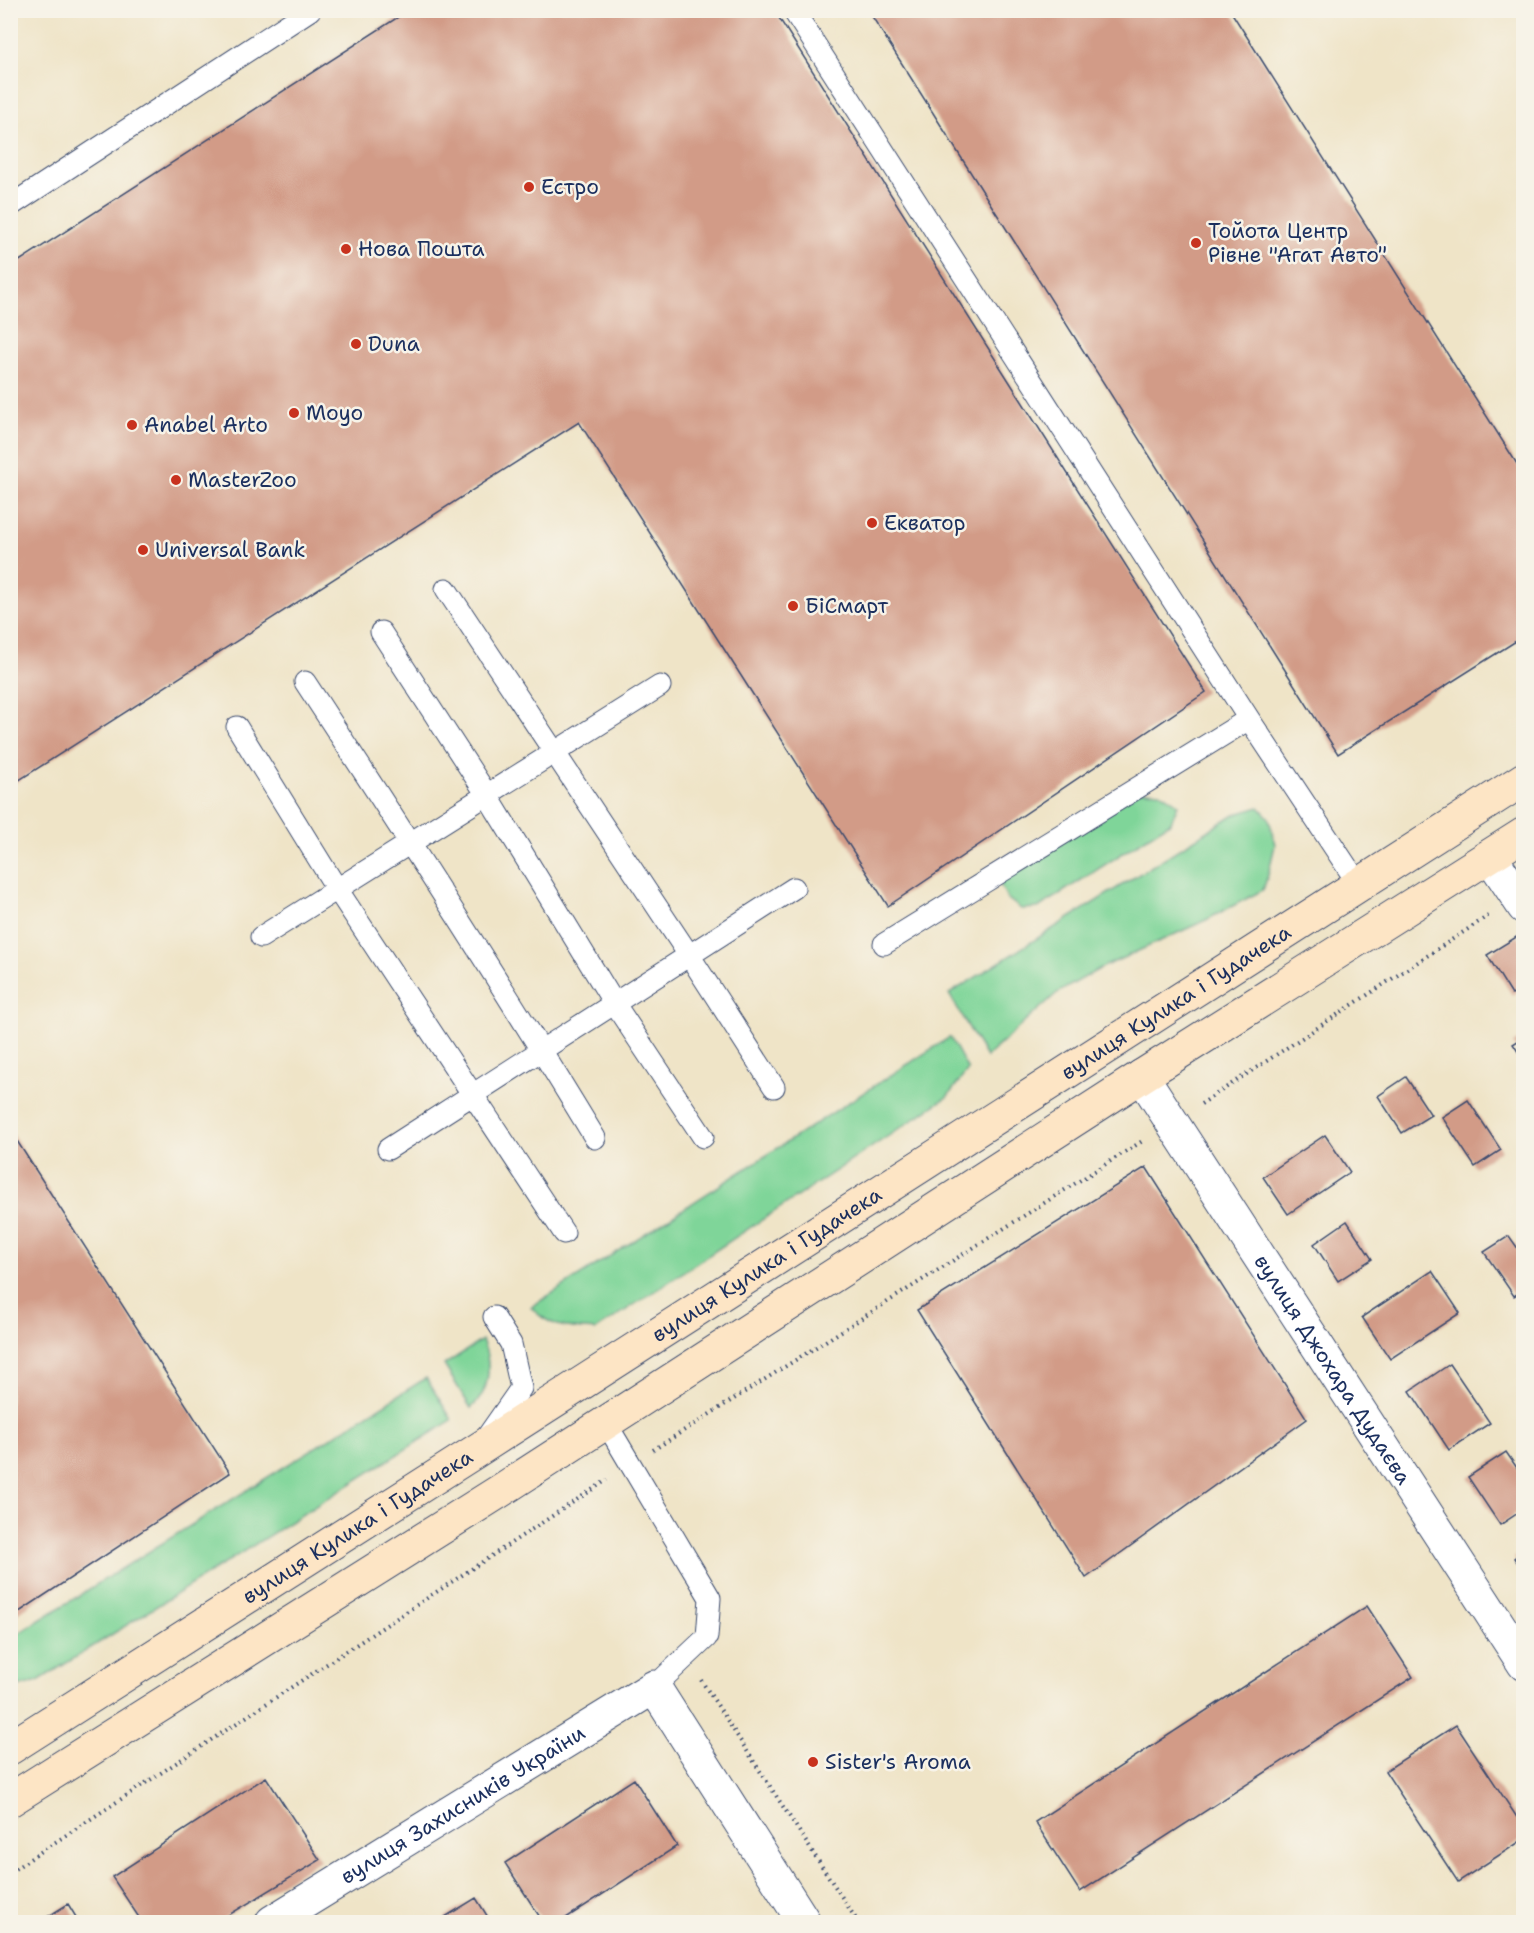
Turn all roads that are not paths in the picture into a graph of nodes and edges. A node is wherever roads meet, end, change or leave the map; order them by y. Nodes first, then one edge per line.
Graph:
1 (310, 10) edge
2 (794, 10) edge
3 (10, 206) edge
4 (446, 588) dead end
5 (381, 632) dead end
6 (305, 682) dead end
7 (660, 686) dead end
8 (1249, 719) junction
9 (237, 727) dead end
10 (555, 752) junction
11 (1524, 778) edge
12 (487, 795) junction
13 (1524, 834) edge
14 (411, 843) junction
15 (1490, 856) junction
16 (1359, 885) junction
17 (794, 888) dead end
18 (337, 889) junction
19 (1520, 902) edge
20 (261, 937) dead end
21 (884, 944) dead end
22 (689, 955) junction
23 (614, 1003) junction
24 (542, 1050) junction
25 (1142, 1076) junction
26 (774, 1087) dead end
27 (473, 1094) junction
28 (703, 1137) dead end
29 (595, 1138) dead end
30 (388, 1149) dead end
31 (564, 1233) dead end
32 (494, 1317) dead end
33 (606, 1423) junction
34 (476, 1451) junction
35 (1524, 1664) edge
36 (654, 1687) junction
37 (10, 1748) edge
38 (10, 1800) edge
39 (272, 1923) edge
40 (804, 1923) edge

1 - 3 lane
2 - 8 lane
4 - 10 lane
5 - 12 lane
6 - 14 lane
7 - 10 lane
8 - 16 lane
8 - 21 lane
9 - 18 lane
10 - 12 lane
10 - 22 lane
11 - 16 main road, вулиця Кулика і Гудачека
12 - 14 lane
12 - 23 lane
13 - 15 main road, вулиця Кулика і Гудачека
14 - 18 lane
14 - 24 lane
15 - 19 street
15 - 25 main road, вулиця Кулика і Гудачека
16 - 34 main road, вулиця Кулика і Гудачека
17 - 22 lane
18 - 20 lane
18 - 27 lane
22 - 23 lane
22 - 26 lane
23 - 24 lane
23 - 28 lane
24 - 27 lane
24 - 29 lane
25 - 33 main road, вулиця Кулика і Гудачека
25 - 35 street, вулиця Джохара Дудаєва
27 - 30 lane
27 - 31 lane
32 - 34 lane
33 - 36 lane
33 - 38 main road, вулиця Кулика і Гудачека
34 - 37 main road, вулиця Кулика і Гудачека
36 - 39 street, вулиця Захисників України
36 - 40 street

